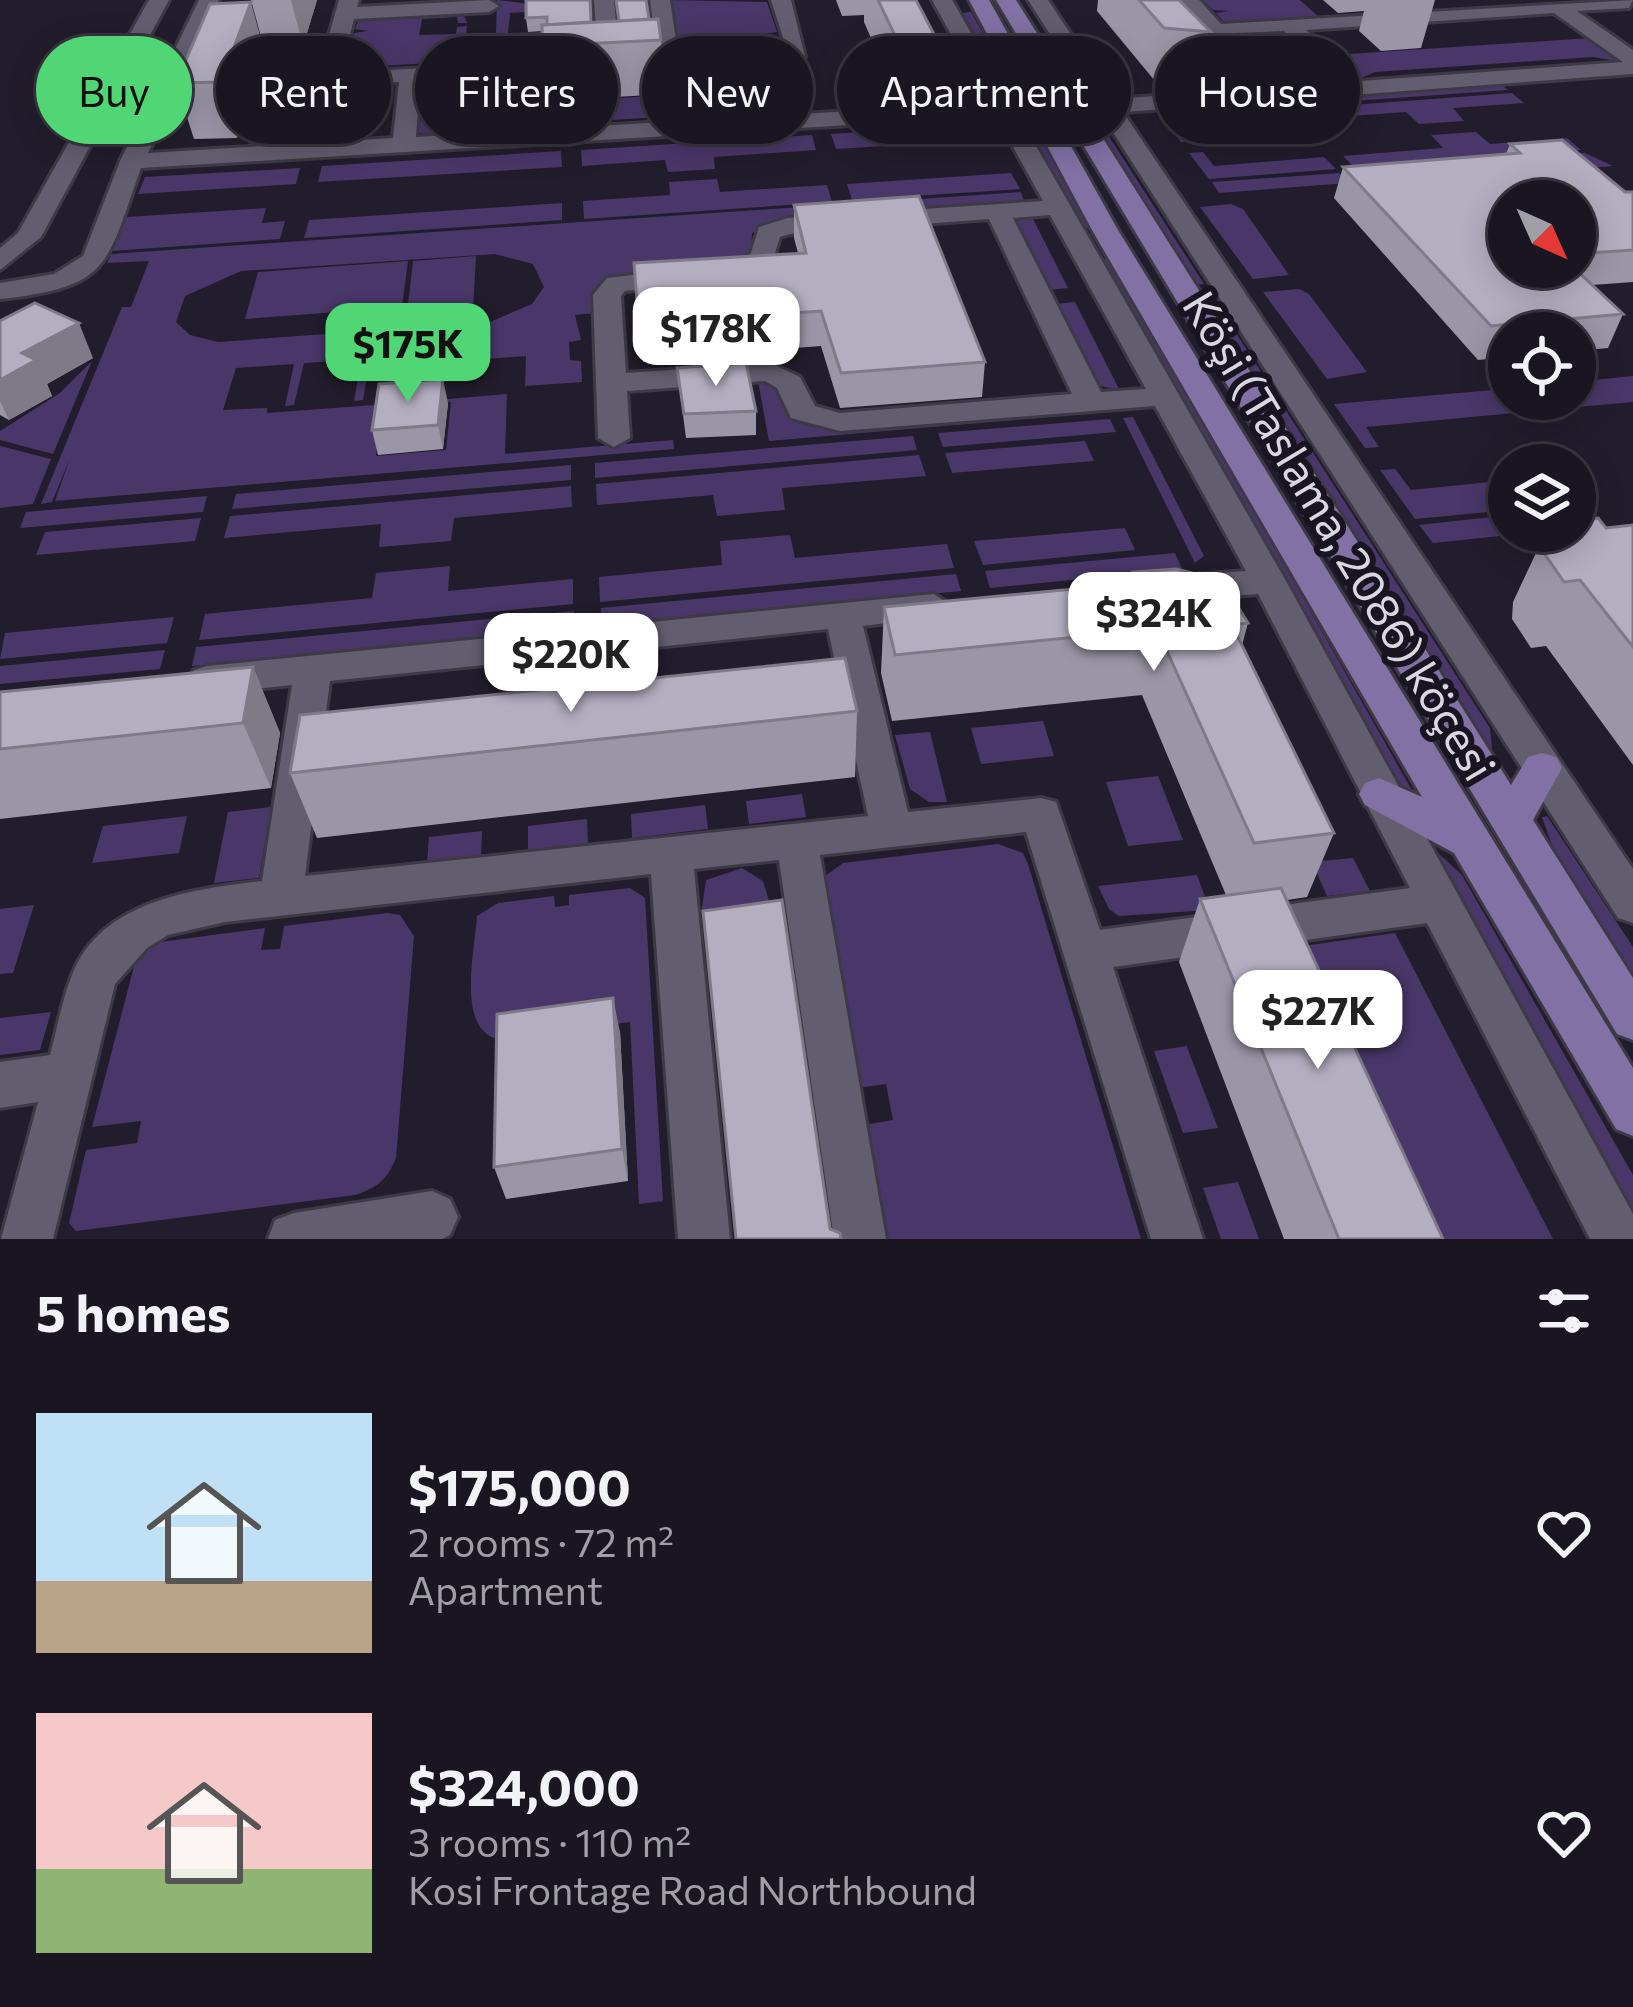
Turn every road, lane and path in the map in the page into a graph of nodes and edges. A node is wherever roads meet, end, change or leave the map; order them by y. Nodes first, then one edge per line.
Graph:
1 (159, 0) edge
2 (209, 0) edge
3 (604, 0) edge
4 (660, 0) edge
5 (781, 0) edge
6 (942, 0) edge
7 (979, 0) edge
8 (1006, 0) edge
9 (1038, 0) edge
10 (1188, 0) edge
11 (1314, 0) edge
12 (1372, 0) edge
13 (1625, 0) edge
14 (430, 5) edge
15 (1481, 6) edge
16 (347, 7) edge
17 (1558, 7) junction
18 (1394, 18) junction
19 (1338, 22) junction
20 (1289, 25) junction
21 (484, 31) edge
22 (607, 36) edge
23 (665, 36) edge
24 (793, 36) edge
25 (961, 36) edge
26 (1027, 36) edge
27 (1063, 36) edge
28 (1300, 36) edge
29 (1633, 64) edge
30 (410, 75) junction
31 (1360, 87) edge
32 (642, 130) edge
33 (1131, 136) edge
34 (404, 144) junction
35 (1022, 144) edge
36 (1090, 144) edge
37 (132, 161) junction
38 (1059, 207) junction
39 (997, 211) junction
40 (1095, 243) junction
41 (0, 262) edge
42 (0, 291) edge
43 (1109, 293) junction
44 (1040, 298) junction
45 (611, 382) junction
46 (1166, 396) junction
47 (1091, 402) junction
48 (614, 439) dead end
49 (1269, 581) junction
50 (1127, 592) edge
51 (961, 604) edge
52 (842, 613) junction
53 (314, 670) junction
54 (175, 683) edge
55 (1543, 768) junction
56 (1379, 794) junction
57 (892, 830) junction
58 (1491, 834) junction
59 (797, 841) junction
60 (670, 854) junction
61 (280, 897) junction
62 (1438, 903) junction
63 (1633, 905) edge
64 (1087, 951) junction
65 (1633, 1019) edge
66 (67, 1075) junction
67 (0, 1085) edge
68 (1633, 1113) edge
69 (432, 1217) dead end
70 (27, 1239) edge
71 (294, 1239) edge
72 (704, 1239) edge
73 (860, 1239) edge
74 (1178, 1239) edge
75 (1618, 1239) edge

1 - 41 street
2 - 37 street
3 - 22 street
4 - 23 street
5 - 24 street
6 - 25 street
7 - 40 main road, Köşi (Taslama, 2086) köçesi
8 - 26 main road, Köşi (Taslama, 2086) köçesi
9 - 27 street
10 - 20 street
11 - 19 street
12 - 18 street
13 - 17 street
14 - 16 street
14 - 21 street
15 - 17 street
15 - 18 street
16 - 30 street
17 - 29 street
18 - 19 street
19 - 20 street
20 - 28 street
21 - 30 street
29 - 31 street
30 - 34 street
32 - 34 street
33 - 55 street
34 - 37 street
35 - 38 street
36 - 58 main road, Köşi (Taslama, 2086) köçesi
37 - 42 street
38 - 39 street
38 - 40 street
39 - 44 street
39 - 45 street
40 - 43 street
40 - 58 main road, Köşi (Taslama, 2086) köçesi
43 - 44 street
43 - 46 street
44 - 47 street
45 - 47 street
45 - 48 street
46 - 47 street
46 - 49 street
49 - 50 street
49 - 56 street
51 - 52 street
52 - 53 street
52 - 57 street
53 - 54 street
53 - 61 street
55 - 58 main road
55 - 63 street
56 - 58 main road
56 - 62 street
57 - 59 street
57 - 64 street
58 - 65 main road, Köşi (Taslama, 2086) köçesi
58 - 68 main road, Köşi (Taslama, 2086) köçesi
59 - 60 street
59 - 73 street
60 - 61 street
60 - 72 street
61 - 66 street
62 - 64 street
62 - 75 street
64 - 74 street
66 - 67 street
66 - 70 street
69 - 71 street

